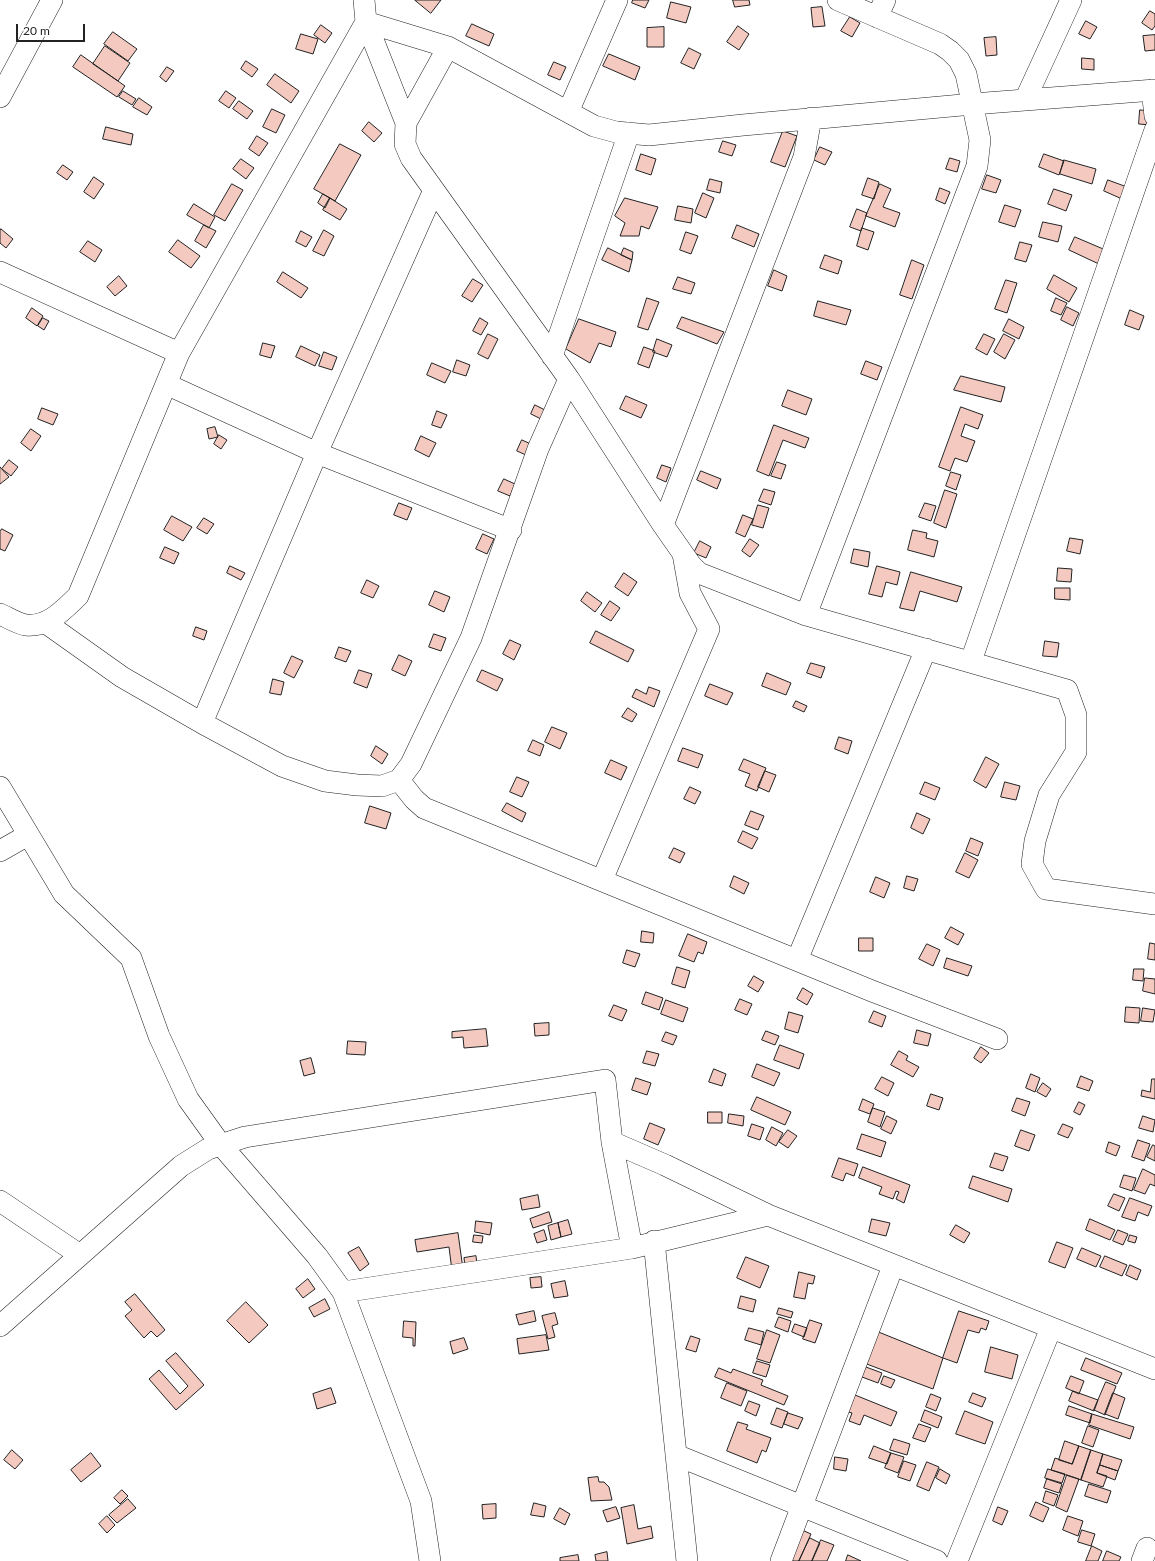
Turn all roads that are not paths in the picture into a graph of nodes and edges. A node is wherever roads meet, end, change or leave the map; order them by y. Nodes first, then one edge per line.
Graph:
1 (52, 0) edge
2 (364, 0) edge
3 (617, 0) edge
4 (838, 0) edge
5 (1071, 0) edge
6 (881, 8) edge
7 (366, 22) junction
8 (448, 47) junction
9 (1154, 90) edge
10 (0, 97) edge
11 (1025, 100) junction
12 (972, 104) junction
13 (568, 112) junction
14 (1155, 116) edge
15 (812, 118) junction
16 (406, 123) junction
17 (1155, 130) edge
18 (629, 133) junction
19 (434, 190) junction
20 (0, 272) edge
21 (179, 353) junction
22 (552, 356) junction
23 (568, 379) junction
24 (166, 384) junction
25 (317, 453) junction
26 (663, 525) junction
27 (511, 530) junction
28 (683, 553) junction
29 (0, 614) edge
30 (806, 615) junction
31 (46, 623) junction
32 (926, 649) junction
33 (971, 661) junction
34 (202, 723) junction
35 (399, 780) junction
36 (0, 787) edge
37 (28, 835) junction
38 (0, 850) edge
39 (602, 880) junction
40 (1155, 904) edge
41 (797, 960) junction
42 (997, 1039) dead end
43 (612, 1142) junction
44 (221, 1145) junction
45 (0, 1201) edge
46 (768, 1215) junction
47 (654, 1241) junction
48 (632, 1248) junction
49 (80, 1255) junction
50 (893, 1266) junction
51 (343, 1292) junction
52 (0, 1326) edge
53 (1051, 1328) junction
54 (1155, 1369) edge
55 (676, 1455) junction
56 (802, 1506) junction
57 (430, 1561) edge
58 (687, 1561) edge
59 (781, 1561) edge
60 (937, 1561) edge
61 (957, 1561) edge

1 - 10 street
2 - 7 street
3 - 13 street
4 - 6 street
5 - 11 street
6 - 12 street
7 - 8 street
7 - 16 street
7 - 21 street
8 - 13 street
8 - 16 street
9 - 11 street
9 - 14 street
11 - 12 street
12 - 15 street
12 - 30 street
13 - 18 street
15 - 18 street
15 - 26 street
16 - 19 street
17 - 33 street
18 - 22 street
19 - 22 street
19 - 25 street
20 - 21 street
21 - 24 street
22 - 23 street
23 - 26 street
23 - 27 street
24 - 25 street
24 - 31 street
25 - 27 street
25 - 34 street
26 - 28 street
27 - 35 street
28 - 30 street
28 - 39 street
29 - 31 street
30 - 32 street
31 - 34 street
32 - 33 street
32 - 41 street
33 - 40 street
34 - 35 street
35 - 39 street
36 - 37 street
37 - 38 street
37 - 44 street
39 - 41 street
41 - 42 street
43 - 44 street
43 - 46 street
43 - 48 street
44 - 49 street
44 - 51 street
45 - 49 street
46 - 47 street
46 - 50 street
47 - 48 street
47 - 55 street
48 - 51 street
49 - 52 street
50 - 53 street
50 - 56 street
51 - 57 street
53 - 54 street
53 - 61 street
55 - 56 street
55 - 58 street
56 - 59 street
56 - 60 street

